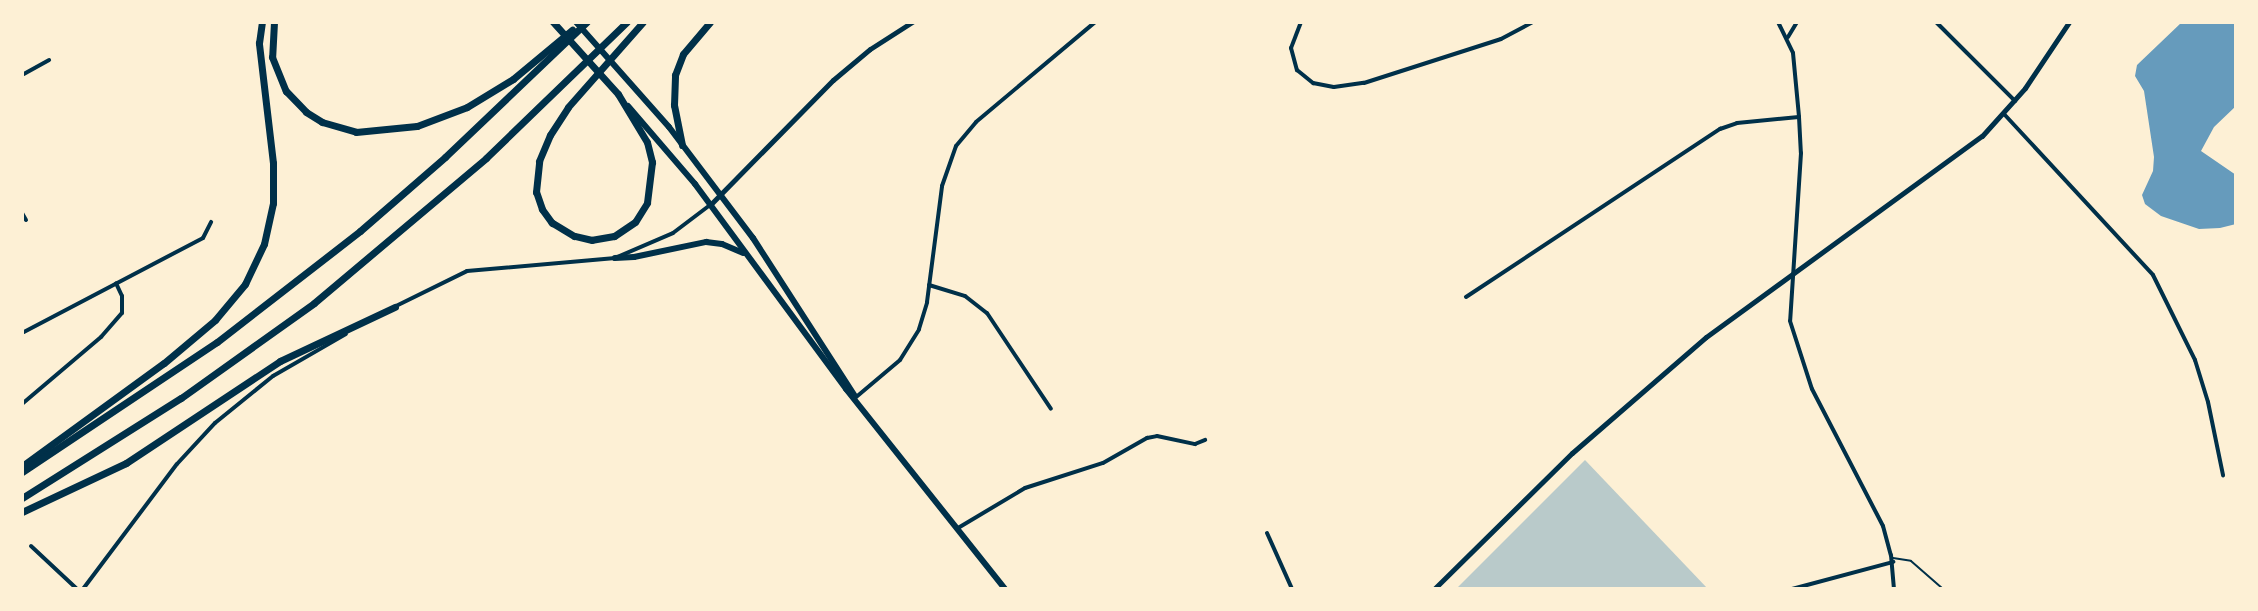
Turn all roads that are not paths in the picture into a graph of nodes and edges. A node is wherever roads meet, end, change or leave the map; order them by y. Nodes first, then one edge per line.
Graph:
1 (262, 22) edge
2 (274, 22) edge
3 (553, 22) edge
4 (576, 22) edge
5 (585, 22) edge
6 (643, 22) edge
7 (710, 22) edge
8 (912, 22) edge
9 (1095, 22) edge
10 (1301, 22) edge
11 (1533, 22) edge
12 (1778, 22) edge
13 (1797, 22) edge
14 (1936, 22) edge
15 (2069, 22) edge
16 (625, 24) edge
17 (1788, 37) junction
18 (544, 57) junction
19 (49, 60) dead end
20 (22, 75) edge
21 (618, 94) junction
22 (2015, 101) junction
23 (2004, 114) junction
24 (1799, 117) junction
25 (682, 145) junction
26 (720, 195) junction
27 (710, 205) junction
28 (22, 213) edge
29 (26, 220) dead end
30 (211, 222) dead end
31 (747, 255) junction
32 (615, 258) junction
33 (1791, 276) junction
34 (116, 283) junction
35 (929, 285) junction
36 (1466, 297) dead end
37 (395, 307) junction
38 (22, 333) edge
39 (855, 398) junction
40 (22, 404) edge
41 (1051, 409) dead end
42 (1205, 440) dead end
43 (22, 469) edge
44 (2223, 475) dead end
45 (22, 498) edge
46 (22, 512) edge
47 (958, 528) junction
48 (1267, 533) dead end
49 (31, 546) dead end
50 (1892, 560) junction
51 (77, 589) edge
52 (83, 589) edge
53 (1005, 589) edge
54 (1292, 589) edge
55 (1434, 589) edge
56 (1792, 589) edge
57 (1894, 589) edge
58 (1943, 589) edge

1 - 43 highway
2 - 18 highway
3 - 21 highway
4 - 25 main road
5 - 18 highway
6 - 21 highway
7 - 25 highway
8 - 26 street
9 - 35 street
10 - 11 street
12 - 17 street
13 - 17 street
14 - 22 street
15 - 22 street
16 - 45 highway
17 - 24 street
18 - 43 highway
19 - 20 street
21 - 27 main road
22 - 23 street
23 - 33 street
23 - 44 street
24 - 33 street
24 - 36 street
25 - 26 main road
26 - 27 street
26 - 39 main road
27 - 31 main road
27 - 32 street
28 - 29 street
30 - 34 street
31 - 32 main road
31 - 39 main road
32 - 37 street
33 - 50 street
33 - 55 street
34 - 38 street
34 - 40 street
35 - 39 street
35 - 41 street
37 - 46 highway
37 - 52 street
39 - 47 main road
42 - 47 street
47 - 53 main road
48 - 54 street
49 - 51 street
50 - 56 street
50 - 57 street
50 - 58 lane

